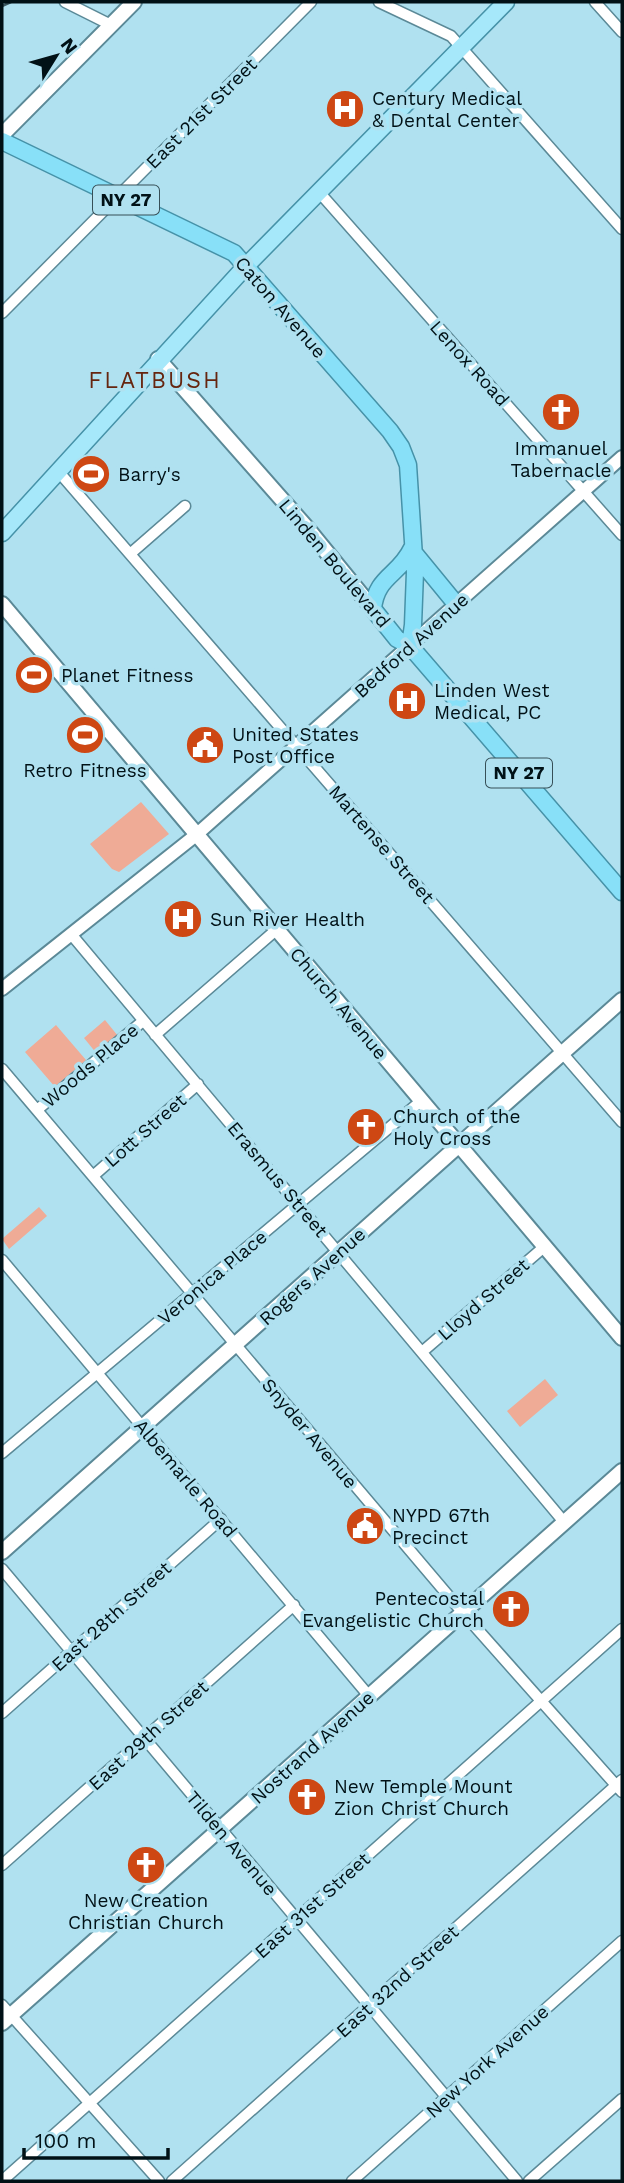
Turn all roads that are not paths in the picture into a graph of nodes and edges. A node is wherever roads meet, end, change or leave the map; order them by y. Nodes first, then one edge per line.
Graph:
1 (65, 2) edge
2 (134, 2) edge
3 (311, 2) edge
4 (379, 2) edge
5 (506, 2) edge
6 (595, 2) edge
7 (111, 25) junction
8 (622, 32) edge
9 (461, 47) junction
10 (2, 138) edge
11 (318, 192) junction
12 (118, 196) junction
13 (622, 229) edge
14 (246, 266) junction
15 (2, 313) edge
16 (158, 359) junction
17 (622, 457) edge
18 (58, 471) junction
19 (584, 491) junction
20 (185, 506) dead end
21 (2, 533) edge
22 (622, 534) edge
23 (412, 548) junction
24 (130, 554) junction
25 (2, 604) edge
26 (456, 604) junction
27 (373, 609) junction
28 (410, 646) junction
29 (297, 747) junction
30 (196, 835) junction
31 (622, 891) edge
32 (276, 930) junction
33 (71, 934) junction
34 (2, 989) edge
35 (622, 1000) edge
36 (144, 1021) junction
37 (155, 1035) junction
38 (563, 1053) junction
39 (2, 1069) edge
40 (198, 1084) junction
41 (421, 1101) junction
42 (37, 1110) junction
43 (622, 1122) edge
44 (458, 1146) junction
45 (93, 1176) junction
46 (298, 1204) junction
47 (544, 1247) junction
48 (339, 1252) junction
49 (2, 1260) edge
50 (191, 1294) junction
51 (622, 1338) edge
52 (235, 1345) junction
53 (422, 1352) junction
54 (97, 1373) junction
55 (142, 1426) junction
56 (2, 1453) edge
57 (622, 1471) edge
58 (221, 1519) junction
59 (564, 1522) junction
60 (2, 1552) edge
61 (2, 1569) edge
62 (294, 1605) junction
63 (463, 1613) junction
64 (622, 1629) edge
65 (71, 1651) junction
66 (369, 1696) junction
67 (541, 1701) junction
68 (2, 1713) edge
69 (144, 1738) junction
70 (620, 1786) edge
71 (220, 1829) junction
72 (2, 1865) edge
73 (296, 1919) junction
74 (622, 1941) edge
75 (369, 2006) junction
76 (5, 2014) edge
77 (446, 2097) junction
78 (622, 2099) edge
79 (89, 2103) junction
80 (2, 2181) edge
81 (159, 2181) edge
82 (172, 2181) edge
83 (352, 2181) edge
84 (517, 2181) edge
85 (529, 2181) edge

1 - 7 street
2 - 7 main road
3 - 12 street, East 21st Street
4 - 9 street
5 - 9 main road
6 - 8 street
7 - 10 main road
9 - 11 main road
9 - 13 street
10 - 12 highway, Caton Avenue / NY 27
11 - 14 main road
11 - 19 street, Lenox Road
12 - 14 highway, Caton Avenue / NY 27
12 - 15 street, East 21st Street
14 - 16 main road
14 - 23 highway, Caton Avenue / NY 27
16 - 18 main road
16 - 27 main road, Linden Boulevard
17 - 19 street, Bedford Avenue
18 - 21 main road
18 - 24 street, Martense Street
19 - 22 street, Lenox Road
19 - 26 street, Bedford Avenue
20 - 24 street
23 - 26 highway
23 - 27 highway
23 - 28 highway, Caton Avenue / NY 27
24 - 29 street, Martense Street
25 - 30 main road, Church Avenue
26 - 28 street, Bedford Avenue
27 - 28 highway, Linden Boulevard / NY 27
28 - 29 street, Bedford Avenue
28 - 31 highway, Linden Boulevard / NY 27
29 - 30 street, Bedford Avenue
29 - 38 street, Martense Street
30 - 32 main road, Church Avenue
30 - 33 street, Bedford Avenue
32 - 37 street, Woods Place
32 - 41 main road, Church Avenue
33 - 34 street, Bedford Avenue
33 - 36 street, Erasmus Street
35 - 38 main road, Rogers Avenue
36 - 37 street, Erasmus Street
36 - 42 street, Woods Place
37 - 40 street, Erasmus Street
38 - 43 street, Martense Street
38 - 44 main road, Rogers Avenue
39 - 42 street, Snyder Avenue
40 - 45 street, Lott Street
40 - 46 street, Erasmus Street
41 - 44 main road, Church Avenue
41 - 46 street, Veronica Place
42 - 45 street, Snyder Avenue
44 - 47 main road, Church Avenue
44 - 48 main road, Rogers Avenue
45 - 50 street, Snyder Avenue
46 - 48 street, Erasmus Street
46 - 50 street, Veronica Place
47 - 51 main road, Church Avenue
47 - 53 street, Lloyd Street
48 - 52 main road, Rogers Avenue
48 - 53 street, Erasmus Street
49 - 54 street, Albemarle Road
50 - 52 street, Snyder Avenue
50 - 54 street, Veronica Place
52 - 55 main road, Rogers Avenue
52 - 63 street, Snyder Avenue
53 - 59 street, Erasmus Street
54 - 55 street, Albemarle Road
54 - 56 street, Veronica Place
55 - 58 street, Albemarle Road
55 - 60 main road, Rogers Avenue
57 - 59 main road, Nostrand Avenue
58 - 62 street, Albemarle Road
58 - 65 street, East 28th Street
59 - 63 main road, Nostrand Avenue
61 - 65 street, Tilden Avenue
62 - 66 street, Albemarle Road
62 - 69 street, East 29th Street
63 - 66 main road, Nostrand Avenue
63 - 67 street, Snyder Avenue
64 - 67 street, East 31st Street
65 - 68 street, East 28th Street
65 - 69 street, Tilden Avenue
66 - 71 main road, Nostrand Avenue
67 - 70 street, Snyder Avenue
67 - 73 street, East 31st Street
69 - 71 street, Tilden Avenue
69 - 72 street, East 29th Street
70 - 75 street, East 32nd Street
71 - 73 street, Tilden Avenue
71 - 76 main road, Nostrand Avenue
73 - 75 street, Tilden Avenue
73 - 79 street, East 31st Street
74 - 77 street, New York Avenue
75 - 77 street, Tilden Avenue
75 - 82 street, East 32nd Street
76 - 79 street
77 - 83 street, New York Avenue
77 - 84 street, Tilden Avenue
78 - 85 street
79 - 80 street, East 31st Street
79 - 81 street

